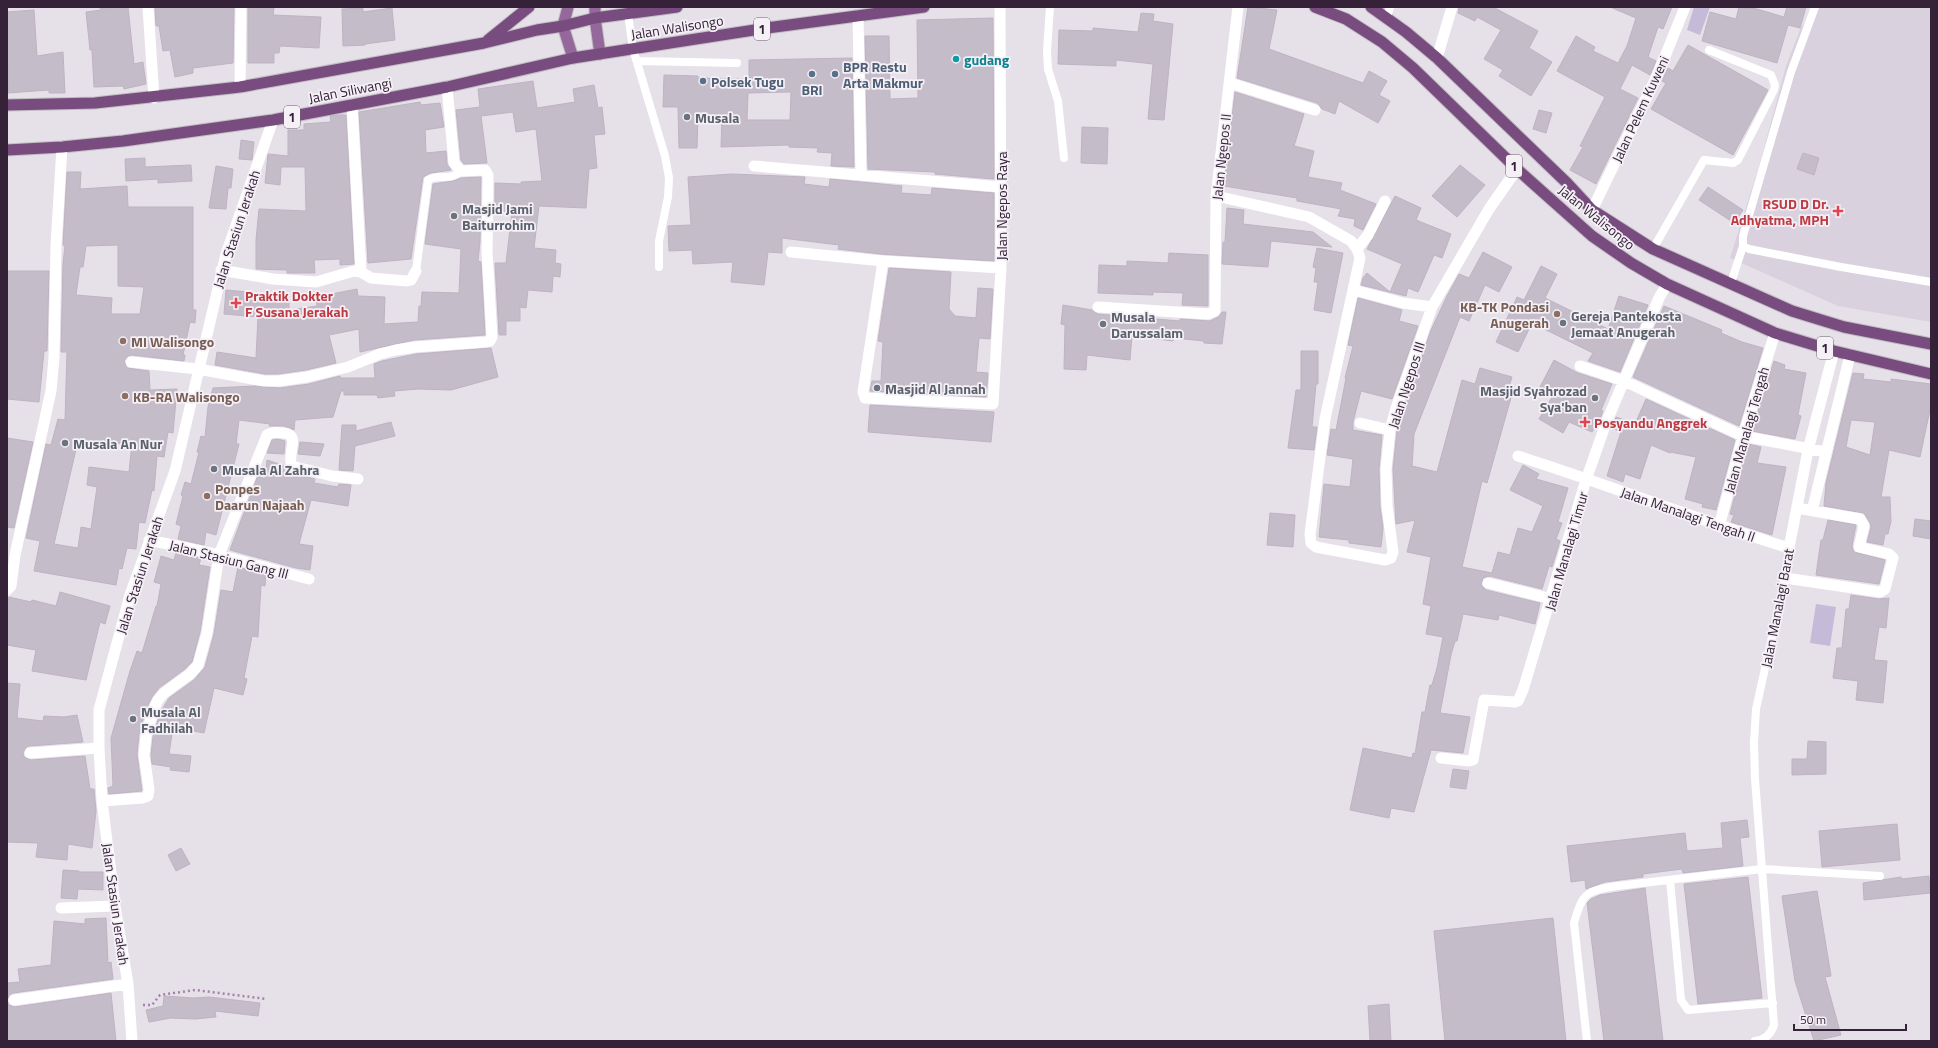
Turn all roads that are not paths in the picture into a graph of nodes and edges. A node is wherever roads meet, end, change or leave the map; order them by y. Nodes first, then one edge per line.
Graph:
1 (148, 7) edge
2 (241, 7) edge
3 (529, 7) edge
4 (568, 7) edge
5 (595, 7) edge
6 (677, 7) edge
7 (924, 7) edge
8 (1000, 7) edge
9 (1050, 7) edge
10 (1238, 7) edge
11 (1315, 7) edge
12 (1371, 7) edge
13 (1452, 7) edge
14 (1685, 7) edge
15 (1815, 7) edge
16 (664, 8) edge
17 (1389, 12) edge
18 (628, 14) junction
19 (858, 16) junction
20 (595, 18) junction
21 (563, 26) junction
22 (484, 43) junction
23 (634, 49) junction
24 (1709, 50) dead end
25 (600, 54) junction
26 (573, 58) junction
27 (1437, 58) junction
28 (637, 61) junction
29 (737, 63) dead end
30 (1230, 83) junction
31 (240, 87) junction
32 (447, 88) junction
33 (154, 98) junction
34 (7, 105) edge
35 (352, 106) junction
36 (1315, 110) dead end
37 (273, 120) junction
38 (62, 147) junction
39 (7, 150) edge
40 (1064, 158) dead end
41 (754, 166) dead end
42 (1517, 169) junction
43 (461, 171) junction
44 (860, 175) junction
45 (1001, 187) junction
46 (1216, 196) junction
47 (1385, 201) dead end
48 (1592, 210) junction
49 (1743, 246) junction
50 (1358, 249) junction
51 (1654, 249) junction
52 (791, 252) dead end
53 (883, 261) junction
54 (659, 267) dead end
55 (1000, 268) junction
56 (221, 270) junction
57 (416, 271) joint
58 (361, 272) junction
59 (1931, 282) edge
60 (1731, 283) junction
61 (1667, 284) junction
62 (1354, 290) junction
63 (1098, 307) dead end
64 (1432, 308) junction
65 (1775, 333) junction
66 (1931, 344) edge
67 (1834, 351) junction
68 (1850, 355) junction
69 (131, 362) dead end
70 (1580, 366) dead end
71 (198, 369) junction
72 (1931, 374) edge
73 (1624, 381) junction
74 (1360, 423) dead end
75 (1390, 430) junction
76 (1743, 436) junction
77 (1808, 450) junction
78 (1826, 452) junction
79 (1518, 456) dead end
80 (1587, 478) junction
81 (358, 479) dead end
82 (1797, 508) junction
83 (1812, 511) junction
84 (1719, 527) junction
85 (150, 540) junction
86 (1789, 548) junction
87 (219, 554) junction
88 (1785, 578) junction
89 (309, 579) dead end
90 (1488, 583) dead end
91 (7, 590) edge
92 (1552, 599) junction
93 (99, 748) junction
94 (30, 753) dead end
95 (1441, 758) dead end
96 (102, 801) junction
97 (1762, 870) junction
98 (1880, 876) dead end
99 (1670, 880) junction
100 (115, 906) junction
101 (61, 908) dead end
102 (128, 984) junction
103 (14, 1000) dead end
104 (1773, 1003) junction
105 (132, 1041) edge
106 (1587, 1041) edge
107 (1755, 1041) edge

1 - 33 street
2 - 31 street
3 - 22 highway
4 - 21 main road
5 - 20 main road
6 - 16 highway, Jalan Walisongo
7 - 19 highway, Jalan Walisongo / 1
8 - 45 street, Jalan Ngepos Raya
9 - 40 lane
10 - 30 street, Jalan Ngepos II
11 - 42 highway, Jalan Walisongo / 1
12 - 17 highway, Jalan Walisongo / 1
13 - 27 street
14 - 48 street, Jalan Pelem Kuweni
15 - 49 lane
16 - 18 highway, Jalan Walisongo
17 - 27 highway, Jalan Walisongo / 1
18 - 20 highway, Jalan Walisongo
18 - 23 lane
19 - 23 highway, Jalan Walisongo / 1
19 - 44 street
20 - 21 highway, Jalan Siliwangi
20 - 25 main road
21 - 22 highway, Jalan Siliwangi
21 - 26 main road
22 - 31 highway, Jalan Siliwangi
23 - 25 highway, Jalan Walisongo / 1
23 - 28 lane
24 - 51 lane
25 - 26 highway, Jalan Siliwangi / 1
26 - 32 highway, Jalan Siliwangi / 1
27 - 48 highway, Jalan Walisongo / 1
28 - 29 lane
28 - 54 lane
30 - 36 street
30 - 46 street, Jalan Ngepos II
31 - 33 highway, Jalan Siliwangi
32 - 35 highway, Jalan Siliwangi / 1
32 - 43 street
33 - 34 highway, Jalan Siliwangi
35 - 37 highway, Jalan Siliwangi / 1
35 - 58 street
37 - 38 highway, Jalan Siliwangi / 1
37 - 56 street, Jalan Stasiun Jerakah
38 - 39 highway, Jalan Siliwangi / 1
38 - 91 street
41 - 44 street
42 - 61 highway, Jalan Walisongo / 1
42 - 64 street, Jalan Ngepos III
43 - 57 lane
43 - 71 street
44 - 45 street
45 - 55 street, Jalan Ngepos Raya
46 - 50 street
46 - 63 street, Jalan Ngepos II
47 - 50 street
48 - 51 highway, Jalan Walisongo / 1
49 - 59 lane
49 - 60 lane
50 - 62 street
51 - 60 highway, Jalan Walisongo / 1
52 - 53 street
53 - 55 street
53 - 55 street, Jalan Ngepos Raya
56 - 58 street
56 - 71 street, Jalan Stasiun Jerakah
57 - 58 street
60 - 66 highway, Jalan Walisongo / 1
61 - 65 highway, Jalan Walisongo / 1
61 - 73 street, Jalan Manalagi Timur
62 - 64 street
62 - 75 street, Jalan Ngepos III
64 - 75 street, Jalan Ngepos III
65 - 67 highway, Jalan Walisongo / 1
65 - 76 street, Jalan Manalagi Tengah
67 - 68 highway, Jalan Walisongo / 1
67 - 77 street, Jalan Manalagi Barat
68 - 72 highway, Jalan Walisongo / 1
68 - 78 street
69 - 71 street
70 - 73 street
71 - 85 street, Jalan Stasiun Jerakah
73 - 76 street
73 - 80 street, Jalan Manalagi Timur
74 - 75 street
76 - 77 street
76 - 84 street, Jalan Manalagi Tengah
77 - 78 street
77 - 82 street, Jalan Manalagi Barat
78 - 83 street
79 - 80 street, Jalan Manalagi Tengah II
80 - 84 street, Jalan Manalagi Tengah II
80 - 92 street, Jalan Manalagi Timur
81 - 87 street
82 - 83 street
82 - 86 street, Jalan Manalagi Barat
83 - 88 street
84 - 86 street, Jalan Manalagi Tengah II
85 - 87 street, Jalan Stasiun Gang III
85 - 93 street, Jalan Stasiun Jerakah
86 - 88 lane, Jalan Manalagi Barat
87 - 89 street, Jalan Stasiun Gang III
87 - 96 street
88 - 97 lane, Jalan Manalagi Barat
90 - 92 street
92 - 95 street, Jalan Manalagi Timur
93 - 94 street
93 - 96 street, Jalan Stasiun Jerakah
96 - 100 street, Jalan Stasiun Jerakah
97 - 98 lane
97 - 99 lane
97 - 104 lane, Jalan Manalagi Barat
99 - 104 lane
99 - 106 lane
100 - 101 street
100 - 102 street, Jalan Stasiun Jerakah
102 - 103 street
102 - 105 street, Jalan Stasiun Jerakah
104 - 107 lane, Jalan Manalagi Barat

